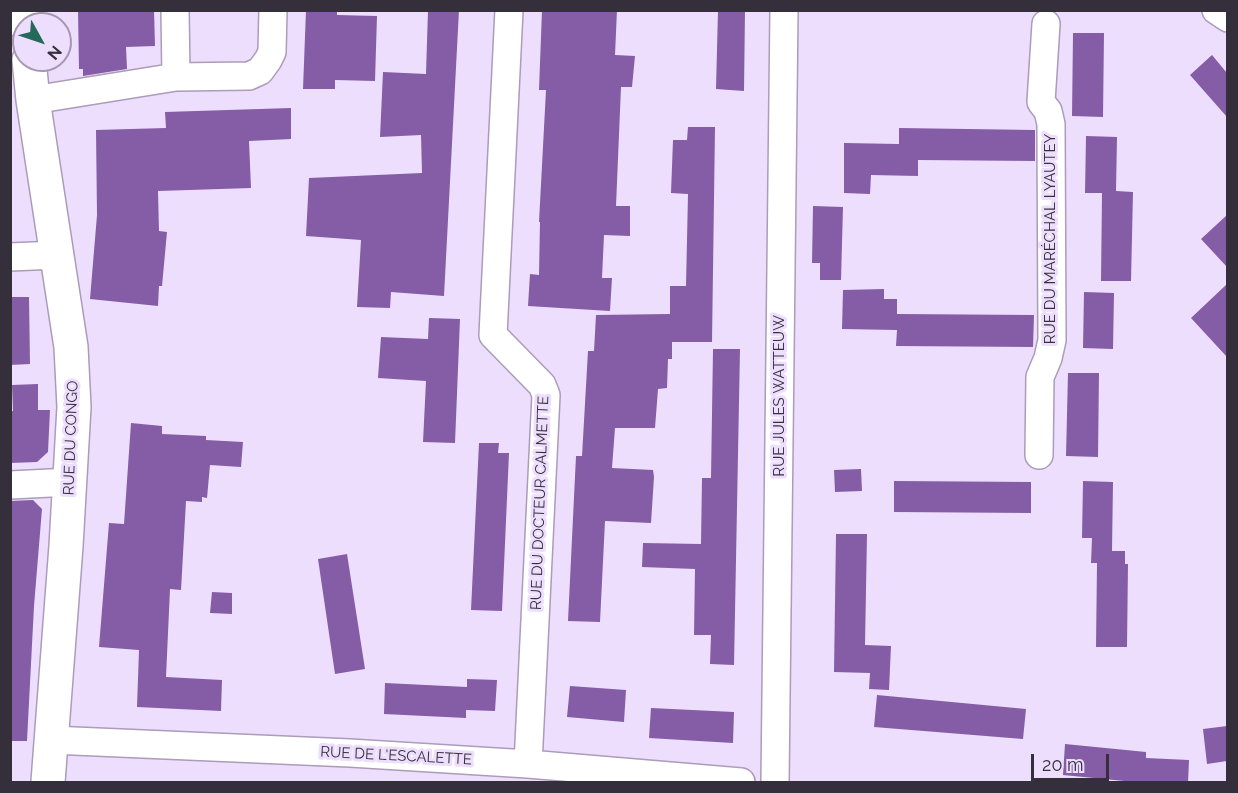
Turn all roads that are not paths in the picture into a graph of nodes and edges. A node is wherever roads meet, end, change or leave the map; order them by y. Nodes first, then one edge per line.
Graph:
1 (175, 10) edge
2 (273, 10) edge
3 (509, 10) edge
4 (784, 10) edge
5 (1216, 10) edge
6 (1227, 18) edge
7 (1046, 24) dead end
8 (30, 72) edge
9 (176, 77) junction
10 (33, 100) junction
11 (57, 255) junction
12 (10, 257) edge
13 (1039, 455) dead end
14 (71, 482) junction
15 (10, 484) edge
16 (51, 740) junction
17 (528, 764) junction
18 (48, 783) edge
19 (741, 783) edge
20 (776, 783) edge

1 - 9 street
2 - 9 street
3 - 17 street, RUE DU DOCTEUR CALMETTE
4 - 20 street, RUE JULES WATTEUW
5 - 6 street
7 - 13 street, RUE DU MARÉCHAL LYAUTEY
8 - 10 street, RUE DU CONGO
9 - 10 street
10 - 11 street, RUE DU CONGO
11 - 12 street
11 - 14 street, RUE DU CONGO
14 - 15 street
14 - 16 street, RUE DU CONGO
16 - 17 street, RUE DE L'ESCALETTE
16 - 18 street, RUE DU CONGO
17 - 19 street, RUE DE L'ESCALETTE

